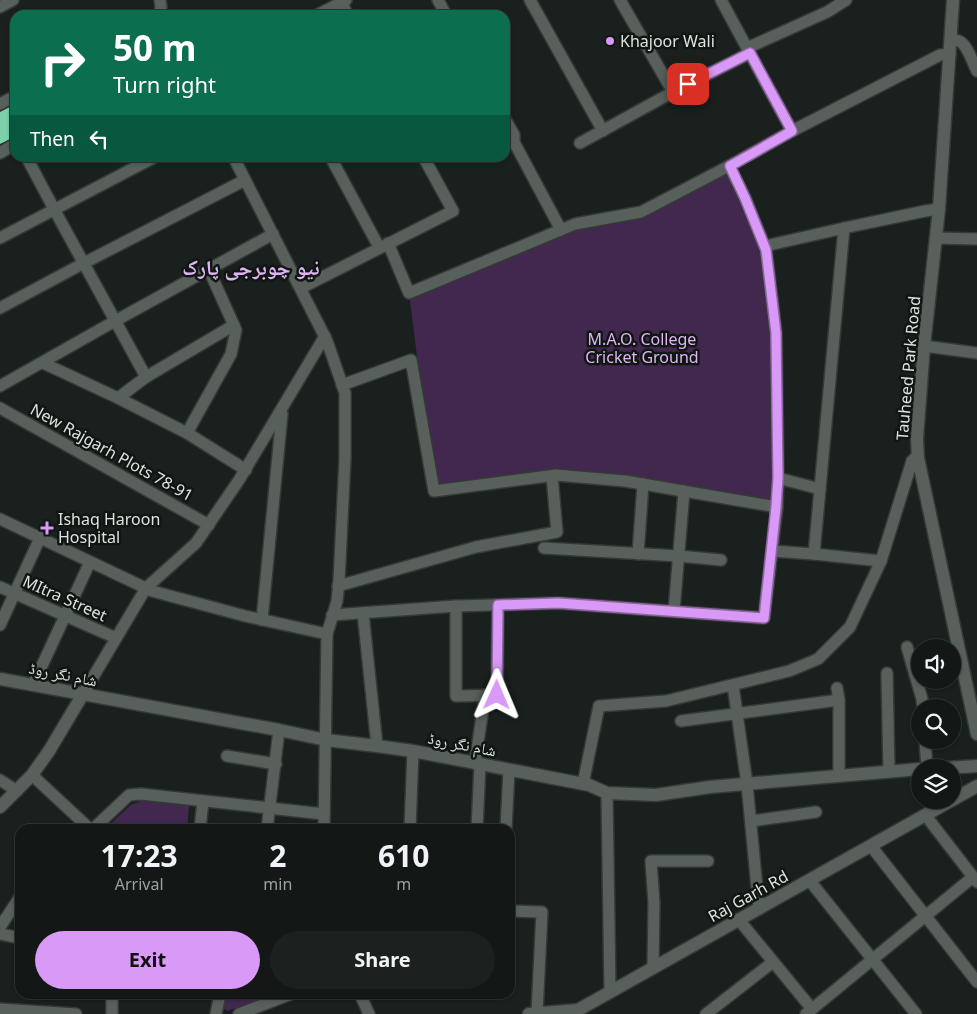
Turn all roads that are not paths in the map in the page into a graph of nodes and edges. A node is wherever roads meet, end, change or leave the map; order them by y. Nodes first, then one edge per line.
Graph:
1 (13, 0) edge
2 (530, 0) edge
3 (620, 0) edge
4 (721, 0) edge
5 (846, 0) edge
6 (953, 0) edge
7 (344, 1) edge
8 (0, 7) edge
9 (327, 10) edge
10 (951, 40) junction
11 (749, 50) junction
12 (950, 54) junction
13 (977, 70) edge
14 (673, 92) junction
15 (510, 128) edge
16 (603, 130) junction
17 (792, 131) junction
18 (580, 143) dead end
19 (29, 162) edge
20 (145, 162) edge
21 (236, 162) edge
22 (333, 162) edge
23 (426, 162) edge
24 (730, 166) junction
25 (245, 180) junction
26 (54, 209) junction
27 (939, 209) junction
28 (844, 228) junction
29 (560, 230) junction
30 (273, 234) junction
31 (0, 238) edge
32 (936, 238) junction
33 (977, 238) edge
34 (384, 245) junction
35 (765, 246) junction
36 (84, 262) junction
37 (209, 270) junction
38 (300, 288) junction
39 (0, 308) edge
40 (115, 321) junction
41 (234, 326) junction
42 (325, 336) junction
43 (924, 346) junction
44 (977, 353) edge
45 (43, 363) junction
46 (146, 377) junction
47 (342, 385) junction
48 (0, 386) edge
49 (118, 398) junction
50 (0, 408) edge
51 (282, 409) junction
52 (187, 433) junction
53 (918, 458) junction
54 (246, 470) junction
55 (552, 476) junction
56 (778, 478) junction
57 (643, 484) junction
58 (820, 489) junction
59 (684, 491) junction
60 (776, 507) junction
61 (0, 519) edge
62 (209, 525) junction
63 (40, 538) junction
64 (544, 548) dead end
65 (772, 551) junction
66 (638, 554) junction
67 (814, 554) junction
68 (679, 556) junction
69 (721, 560) dead end
70 (882, 561) junction
71 (90, 562) junction
72 (338, 586) junction
73 (0, 587) edge
74 (146, 588) junction
75 (15, 593) junction
76 (498, 605) junction
77 (456, 606) junction
78 (674, 612) junction
79 (363, 613) junction
80 (65, 615) junction
81 (332, 615) junction
82 (262, 620) junction
83 (0, 625) edge
84 (327, 634) junction
85 (116, 638) junction
86 (907, 647) dead end
87 (887, 673) dead end
88 (0, 679) edge
89 (32, 685) junction
90 (733, 685) junction
91 (837, 688) dead end
92 (83, 694) junction
93 (485, 695) junction
94 (922, 699) edge
95 (839, 700) junction
96 (737, 714) junction
97 (680, 721) dead end
98 (279, 730) junction
99 (977, 734) edge
100 (326, 740) junction
101 (377, 746) junction
102 (413, 751) junction
103 (227, 756) dead end
104 (276, 764) junction
105 (478, 764) junction
106 (977, 766) edge
107 (961, 767) edge
108 (509, 770) junction
109 (911, 770) edge
110 (889, 772) junction
111 (32, 775) junction
112 (839, 776) junction
113 (0, 780) edge
114 (582, 784) junction
115 (747, 784) junction
116 (977, 786) edge
117 (17, 790) junction
118 (607, 794) junction
119 (203, 801) junction
120 (0, 807) edge
121 (269, 808) junction
122 (816, 812) dead end
123 (324, 814) junction
124 (926, 816) junction
125 (750, 821) junction
126 (86, 824) edge
127 (97, 824) edge
128 (201, 824) edge
129 (267, 824) edge
130 (324, 824) edge
131 (410, 824) edge
132 (477, 824) edge
133 (506, 824) edge
134 (871, 846) junction
135 (708, 861) dead end
136 (975, 880) edge
137 (810, 881) junction
138 (15, 904) edge
139 (759, 909) junction
140 (515, 911) edge
141 (925, 916) junction
142 (739, 920) junction
143 (0, 927) edge
144 (0, 934) edge
145 (15, 937) edge
146 (872, 959) junction
147 (773, 962) junction
148 (653, 968) junction
149 (977, 982) edge
150 (610, 992) junction
151 (112, 999) edge
152 (219, 999) edge
153 (278, 999) edge
154 (362, 999) edge
155 (0, 1009) edge
156 (809, 1012) edge
157 (557, 1013) edge
158 (68, 1014) edge
159 (76, 1014) edge
160 (112, 1014) edge
161 (216, 1014) edge
162 (239, 1014) edge
163 (369, 1014) edge
164 (533, 1014) edge
165 (706, 1014) edge
166 (916, 1014) edge

1 - 8 street
2 - 16 street
3 - 14 street
4 - 11 street
5 - 11 street
6 - 10 main road, Tauheed Park Road
7 - 9 street
10 - 12 main road, Tauheed Park Road
10 - 13 street
11 - 14 street
11 - 17 street
12 - 17 street
12 - 27 main road, Tauheed Park Road
14 - 16 street
15 - 29 street
16 - 18 street
17 - 24 street
19 - 26 street
20 - 26 street
21 - 25 street
22 - 34 street
23 - 34 street
24 - 29 street
24 - 35 street
25 - 30 street
25 - 36 street
26 - 31 street
26 - 36 street
27 - 28 street
27 - 32 main road, Tauheed Park Road
28 - 35 street
28 - 58 street
29 - 34 street
30 - 37 street
30 - 38 street
32 - 33 street
32 - 43 main road, Tauheed Park Road
34 - 38 street
35 - 56 street
36 - 39 street
36 - 40 street
37 - 40 street
37 - 41 street
38 - 42 street
40 - 45 street
40 - 46 street
41 - 46 street
41 - 52 street
42 - 47 street
42 - 51 street
43 - 44 street
43 - 53 main road, Tauheed Park Road
45 - 48 street
45 - 49 street
46 - 49 street
47 - 55 street
47 - 72 street
49 - 52 street
50 - 62 street, New Rajgarh Plots 78-91
51 - 54 street
51 - 82 street
52 - 54 street
53 - 70 street
53 - 99 main road, Tauheed Park Road
54 - 62 street
55 - 57 street
55 - 72 street
56 - 58 street
56 - 60 street
57 - 59 street
57 - 66 street
58 - 67 street
59 - 60 street
59 - 68 street
60 - 65 street
61 - 63 street
62 - 74 street
63 - 71 street
63 - 75 street
64 - 66 street
65 - 67 street
65 - 78 street
66 - 68 street
67 - 70 street
68 - 69 street
68 - 78 street
70 - 90 street
71 - 74 street
71 - 80 street
72 - 81 street
73 - 75 street, MItra Street
74 - 82 street
74 - 85 street
75 - 80 street, MItra Street
75 - 83 street
76 - 77 street
76 - 78 street
76 - 93 street
77 - 79 street
77 - 93 street
79 - 81 street
79 - 101 street
80 - 85 street, MItra Street
80 - 89 street
81 - 84 street
82 - 84 street
84 - 100 street
85 - 92 street
86 - 94 street
87 - 110 street
88 - 89 main road, شام نگر روڈ
89 - 92 main road, شام نگر روڈ
90 - 96 street
90 - 114 street
91 - 95 street
92 - 98 main road, شام نگر روڈ
92 - 111 main road
93 - 105 street
95 - 96 street
95 - 112 street
96 - 97 street
96 - 115 street
98 - 100 main road, شام نگر روڈ
98 - 104 street
100 - 101 main road, شام نگر روڈ
100 - 123 street
101 - 102 main road, شام نگر روڈ
102 - 105 main road, شام نگر روڈ
102 - 131 street
103 - 104 street
104 - 121 street
105 - 108 main road, شام نگر روڈ
105 - 132 street
106 - 107 main road
108 - 114 main road, شام نگر روڈ
108 - 133 street
109 - 110 main road, شام نگر روڈ
110 - 112 main road, شام نگر روڈ
111 - 117 main road
111 - 126 street
112 - 115 main road, شام نگر روڈ
113 - 117 street
114 - 118 main road, شام نگر روڈ
115 - 118 main road, شام نگر روڈ
115 - 125 street
116 - 124 main road, Raj Garh Rd
117 - 120 main road
118 - 150 street
119 - 121 street
119 - 127 street
119 - 128 street
121 - 123 street
121 - 129 street
122 - 125 street
123 - 130 street
124 - 134 main road, Raj Garh Rd
124 - 136 street
125 - 139 street
134 - 137 main road, Raj Garh Rd
134 - 141 street
135 - 148 street
136 - 141 street
137 - 139 main road, Raj Garh Rd
137 - 146 street
138 - 143 street
139 - 142 main road, Raj Garh Rd
140 - 164 street
141 - 146 street
141 - 149 street
142 - 147 street
142 - 148 main road, Raj Garh Rd
144 - 145 street
146 - 156 street
146 - 166 street
147 - 156 street
147 - 165 street
148 - 150 main road, Raj Garh Rd
150 - 157 main road, Raj Garh Rd
151 - 160 street
152 - 161 street
153 - 162 street
154 - 163 street
155 - 158 street
157 - 164 main road, Raj Garh Rd
158 - 159 street

